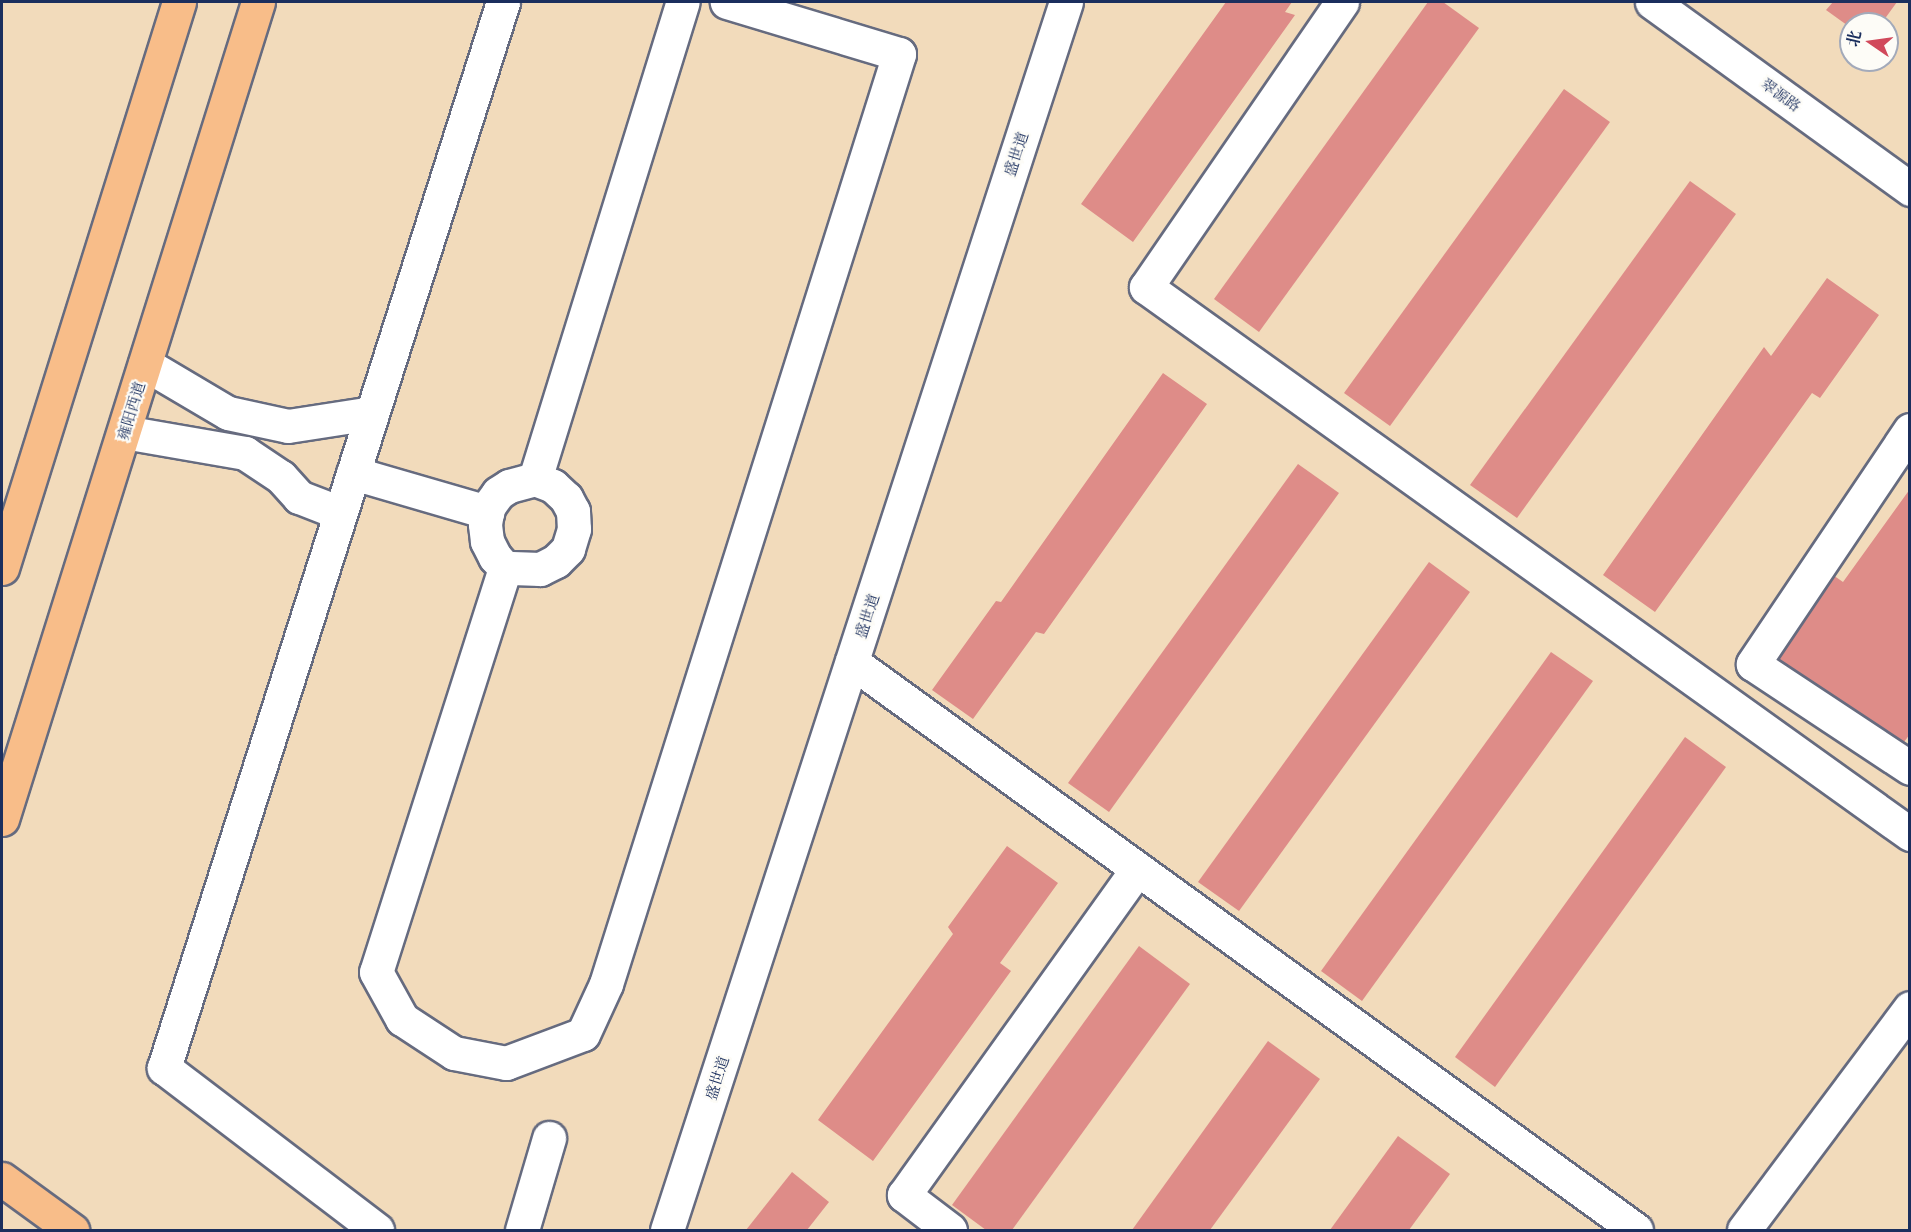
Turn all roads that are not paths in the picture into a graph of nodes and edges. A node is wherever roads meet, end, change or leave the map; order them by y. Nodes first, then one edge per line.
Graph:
1 (179, 2) edge
2 (258, 2) edge
3 (503, 2) edge
4 (683, 2) edge
5 (727, 2) edge
6 (1066, 2) edge
7 (1342, 2) edge
8 (1652, 2) edge
9 (1910, 189) edge
10 (145, 364) junction
11 (372, 413) junction
12 (1910, 430) edge
13 (124, 432) junction
14 (353, 473) junction
15 (535, 479) junction
16 (487, 512) junction
17 (340, 513) junction
18 (2, 568) edge
19 (506, 568) junction
20 (852, 662) junction
21 (1910, 768) edge
22 (2, 819) edge
23 (1910, 834) edge
24 (1137, 869) junction
25 (1910, 1008) edge
26 (549, 1138) dead end
27 (2, 1179) edge
28 (72, 1230) edge
29 (377, 1230) edge
30 (522, 1230) edge
31 (667, 1230) edge
32 (951, 1230) edge
33 (1636, 1230) edge
34 (1744, 1230) edge

1 - 18 main road
2 - 10 main road, 雍阳西道
3 - 11 street
4 - 15 street
5 - 19 street
6 - 20 street, 盛世道
7 - 23 street
8 - 9 street, 翠源路
10 - 11 street
10 - 13 main road, 雍阳西道
11 - 14 street
12 - 21 street
13 - 17 street
13 - 22 main road, 雍阳西道
14 - 16 street
14 - 17 street
15 - 16 street
15 - 19 street
16 - 19 street
17 - 29 street
20 - 24 street
20 - 31 street, 盛世道
24 - 32 street
24 - 33 street
25 - 34 street
26 - 30 street
27 - 28 main road

